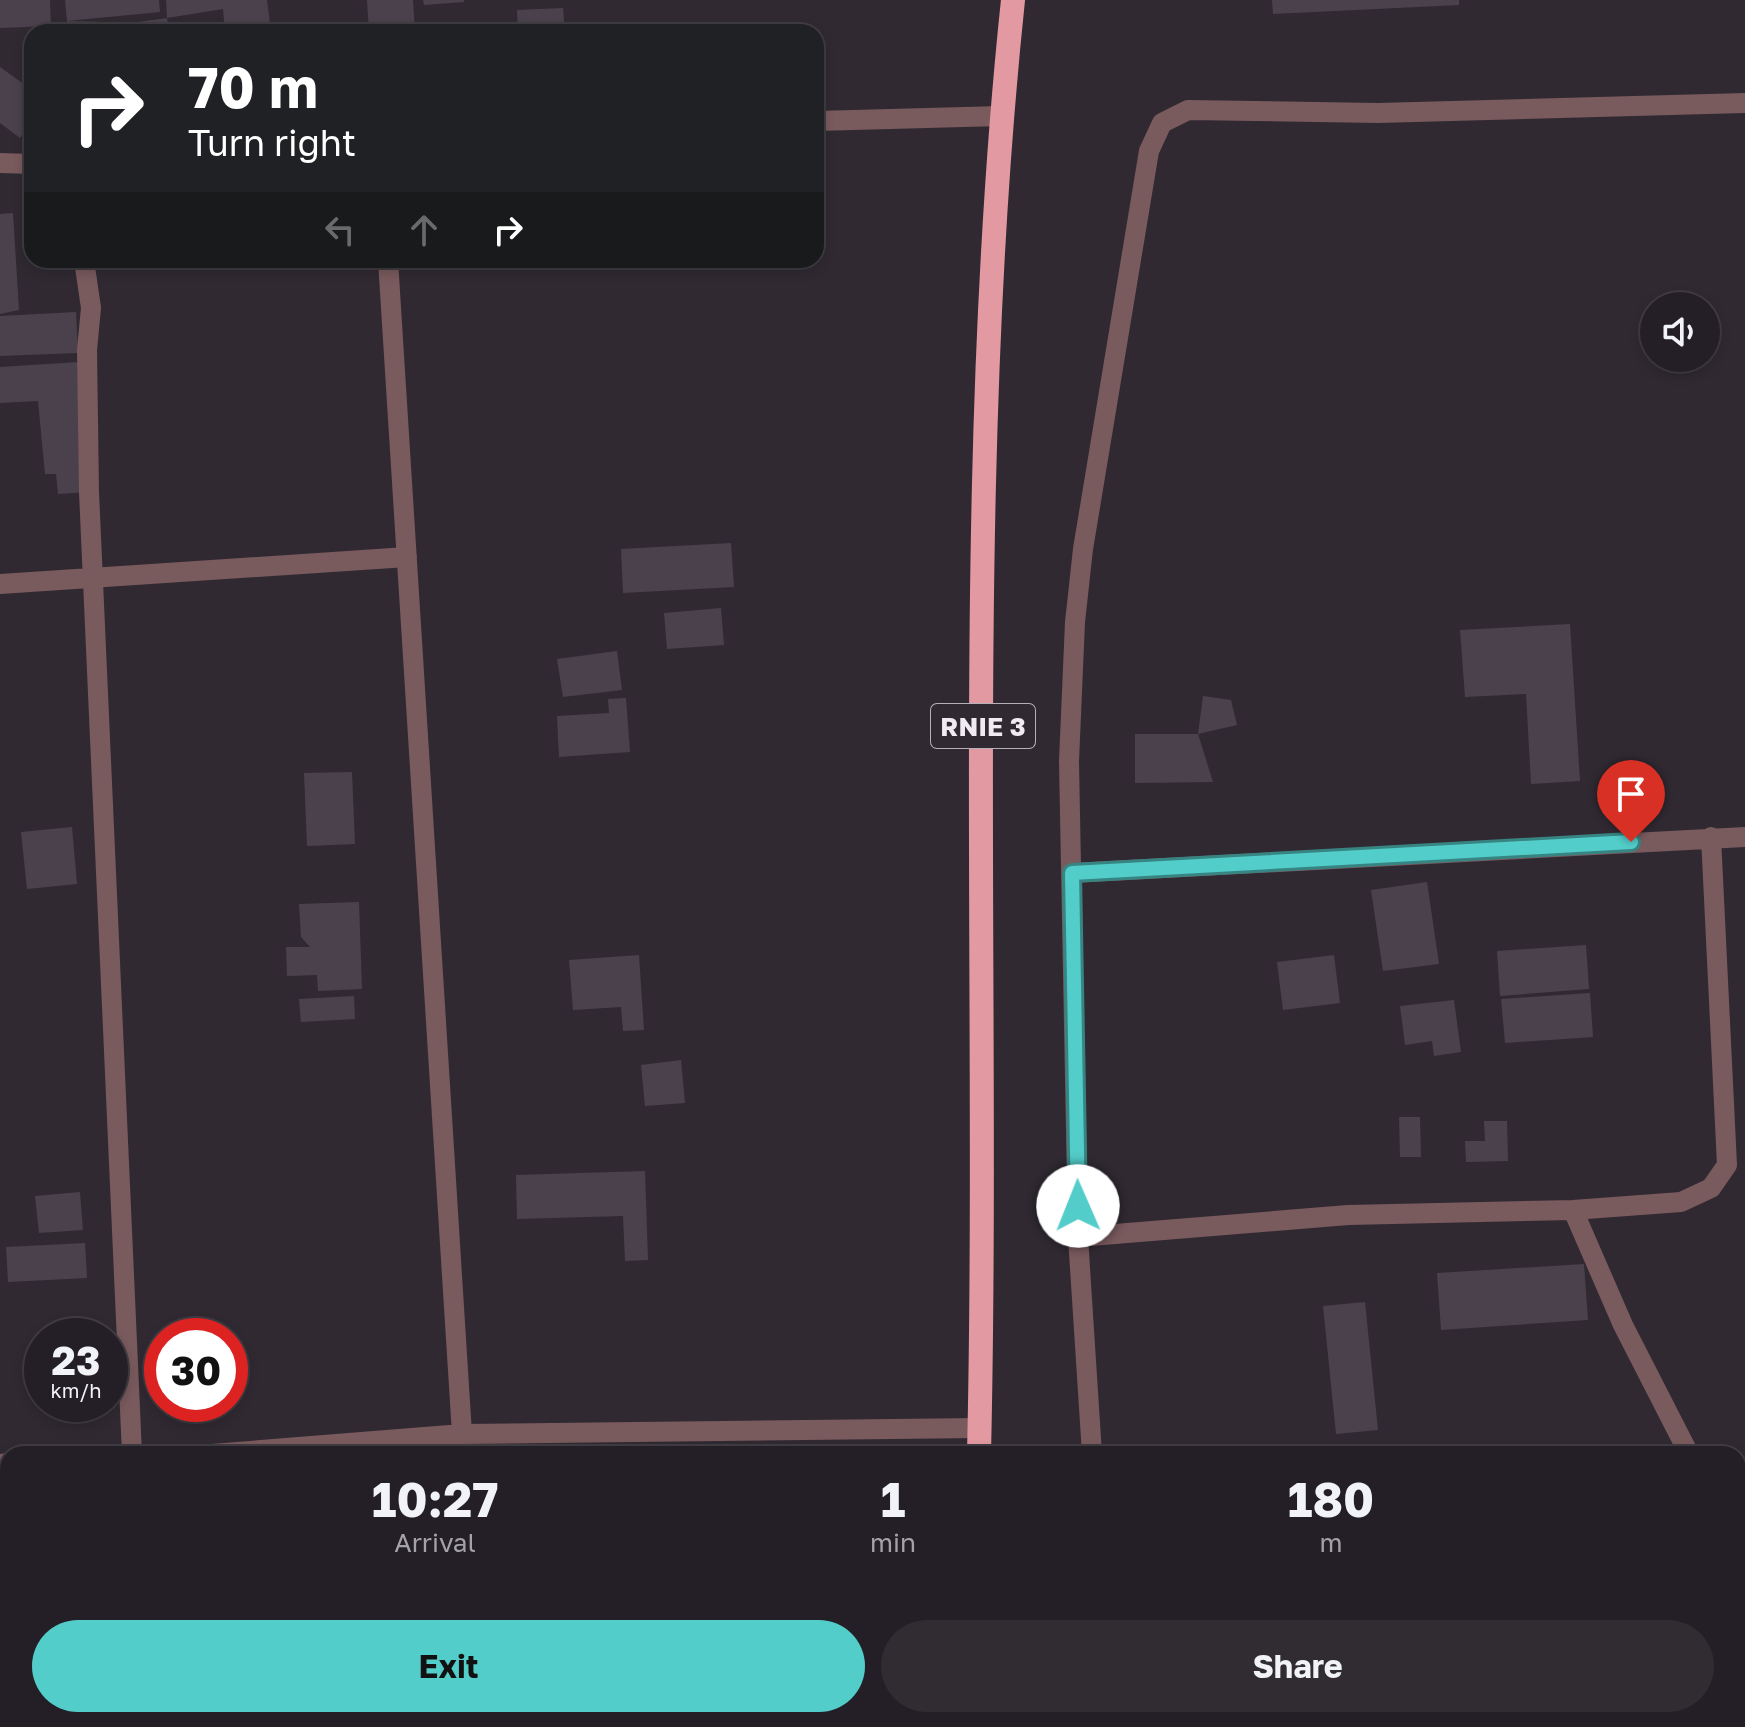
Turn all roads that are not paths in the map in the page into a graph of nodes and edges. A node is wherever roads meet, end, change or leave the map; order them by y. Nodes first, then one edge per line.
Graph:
1 (1013, 0) edge
2 (1745, 103) edge
3 (1001, 116) junction
4 (824, 121) edge
5 (0, 163) edge
6 (24, 164) edge
7 (85, 268) edge
8 (389, 268) edge
9 (407, 557) junction
10 (93, 576) junction
11 (0, 584) edge
12 (1711, 837) junction
13 (1745, 837) edge
14 (1072, 873) junction
15 (1573, 1210) junction
16 (1078, 1237) junction
17 (980, 1428) junction
18 (462, 1434) junction
19 (132, 1446) edge
20 (324, 1446) edge
21 (979, 1446) edge
22 (1091, 1446) edge
23 (1685, 1446) edge

1 - 3 highway, RNIE 3
2 - 14 street
3 - 4 street
3 - 17 highway, RNIE 3
5 - 6 street
7 - 10 street
8 - 9 street
9 - 10 street
9 - 18 street
10 - 11 street
10 - 19 street
12 - 13 street
12 - 14 street
12 - 15 street
14 - 16 street
15 - 16 street
15 - 23 street
16 - 22 street
17 - 18 street
17 - 21 highway, RNIE 3
18 - 20 street

